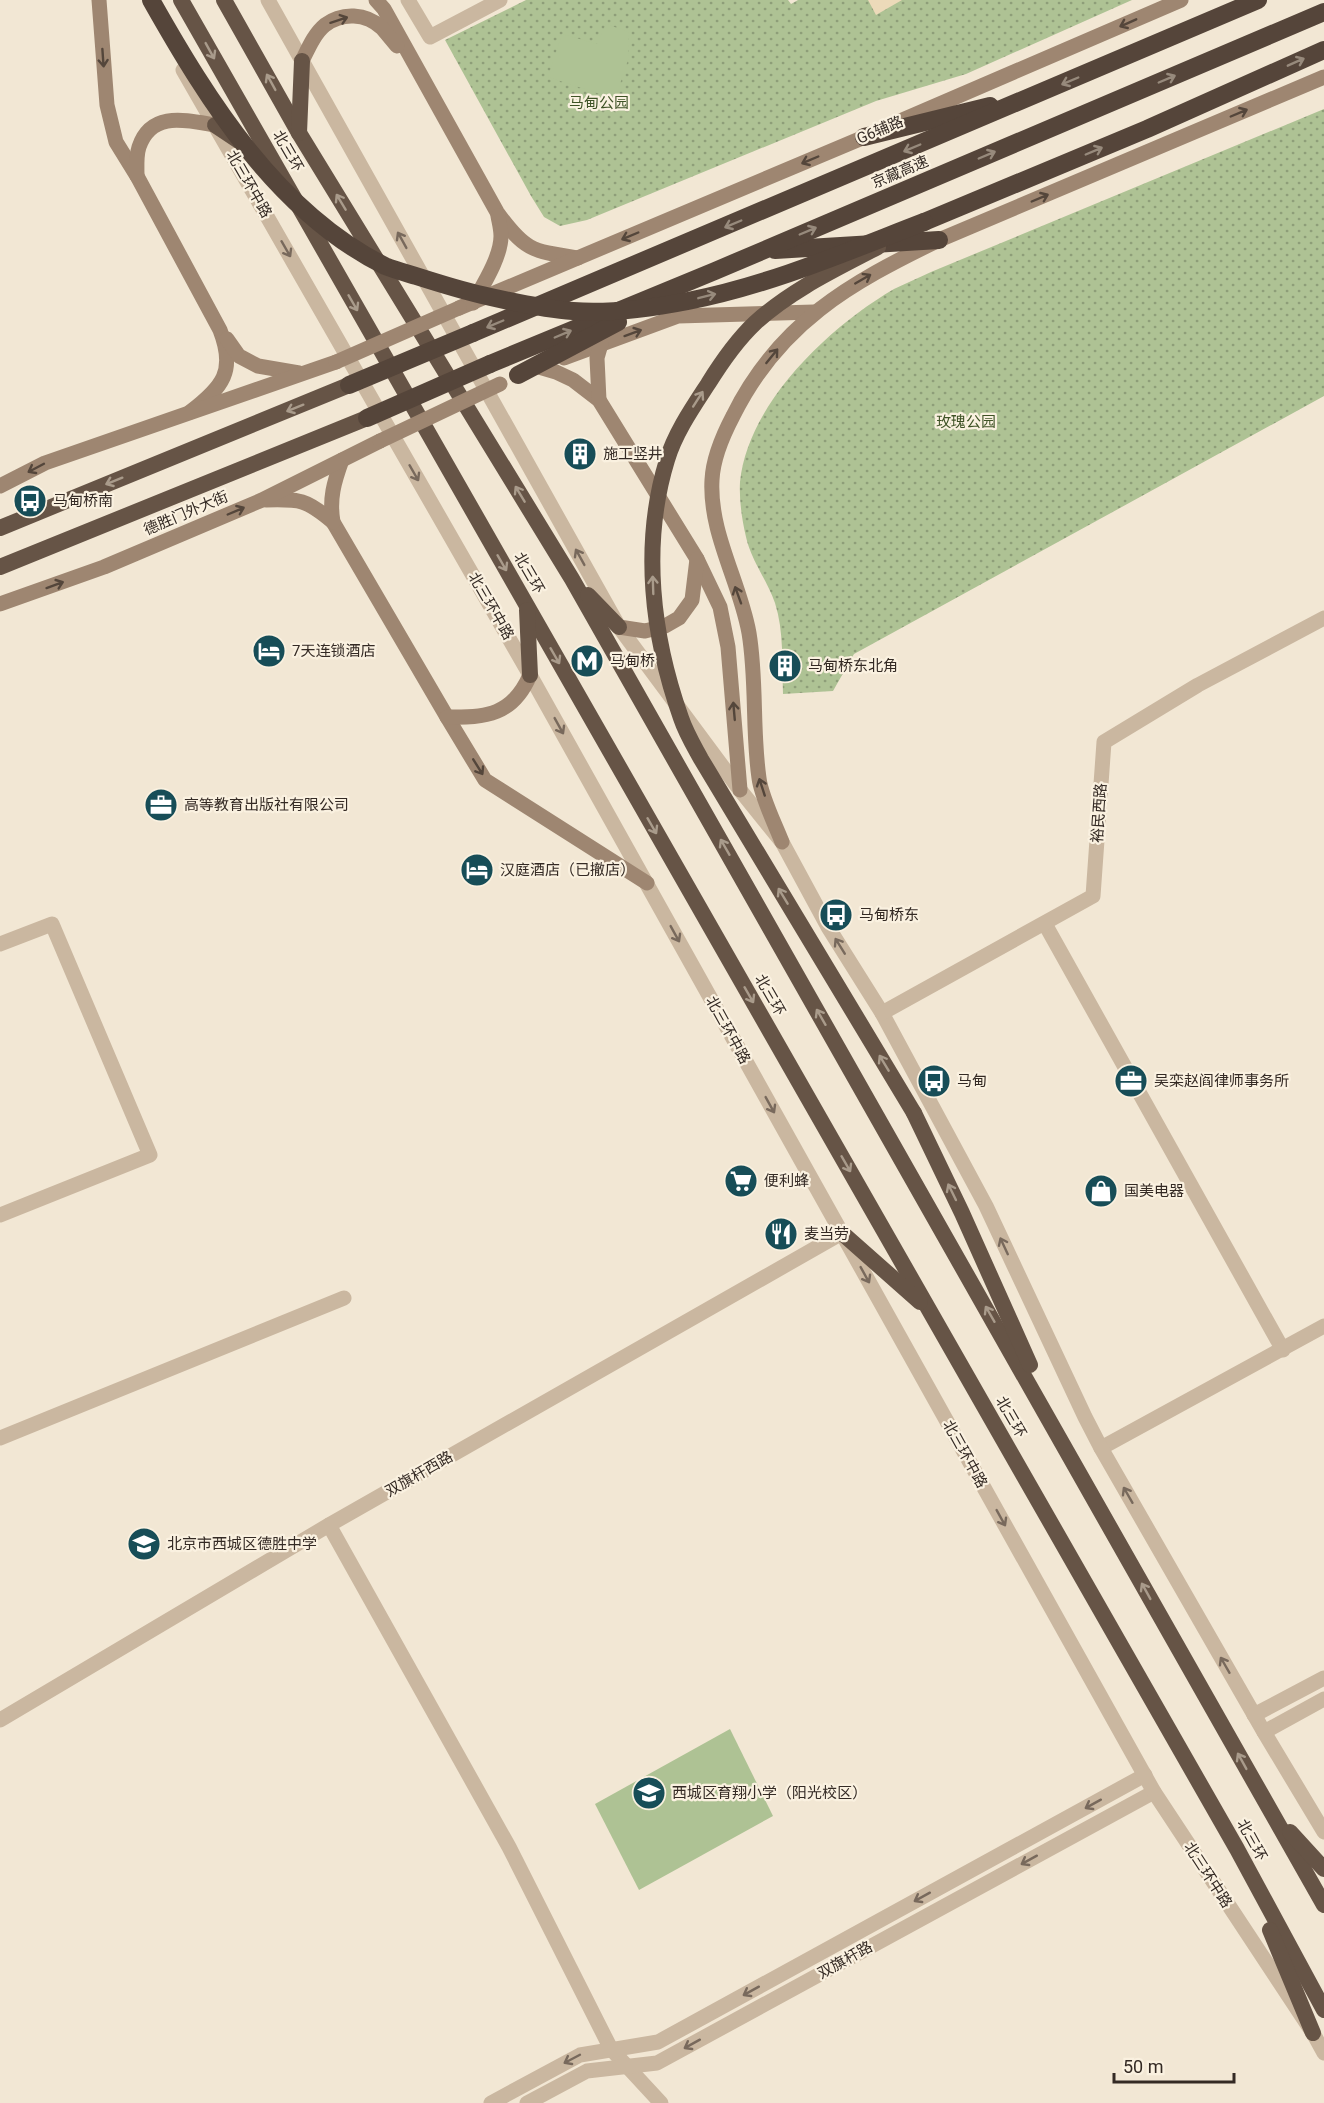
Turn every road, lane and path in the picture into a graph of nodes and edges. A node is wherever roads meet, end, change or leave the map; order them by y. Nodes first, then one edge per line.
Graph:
1 (99, 0) edge
2 (142, 0) edge
3 (151, 0) edge
4 (182, 0) edge
5 (224, 0) edge
6 (268, 0) edge
7 (376, 0) edge
8 (408, 0) edge
9 (500, 0) edge
10 (1181, 0) edge
11 (1258, 0) edge
12 (1324, 12) edge
13 (1324, 50) edge
14 (302, 62) junction
15 (419, 71) junction
16 (1324, 77) edge
17 (1044, 92) junction
18 (215, 125) junction
19 (299, 134) junction
20 (864, 137) junction
21 (272, 161) junction
22 (137, 176) junction
23 (498, 213) junction
24 (924, 222) junction
25 (939, 240) junction
26 (761, 251) junction
27 (578, 258) junction
28 (715, 271) junction
29 (466, 306) junction
30 (814, 312) junction
31 (220, 330) junction
32 (602, 344) junction
33 (539, 367) junction
34 (302, 374) junction
35 (518, 375) junction
36 (349, 385) joint
37 (599, 400) junction
38 (190, 412) junction
39 (367, 418) joint
40 (342, 460) junction
41 (0, 486) edge
42 (262, 500) junction
43 (333, 522) junction
44 (0, 528) edge
45 (697, 559) junction
46 (0, 567) edge
47 (572, 579) junction
48 (0, 604) edge
49 (526, 606) junction
50 (1324, 618) edge
51 (619, 627) junction
52 (530, 675) junction
53 (447, 717) junction
54 (740, 790) junction
55 (782, 842) junction
56 (647, 883) junction
57 (1045, 924) junction
58 (0, 944) edge
59 (882, 1013) junction
60 (0, 1215) edge
61 (842, 1233) junction
62 (344, 1298) dead end
63 (930, 1312) junction
64 (1324, 1326) edge
65 (1283, 1350) junction
66 (0, 1438) edge
67 (1101, 1448) junction
68 (1071, 1456) junction
69 (329, 1525) junction
70 (1324, 1678) edge
71 (1324, 1699) edge
72 (1254, 1715) junction
73 (0, 1720) edge
74 (1264, 1732) junction
75 (1145, 1776) junction
76 (1154, 1792) junction
77 (1270, 1812) junction
78 (1324, 1832) edge
79 (1237, 1849) junction
80 (1324, 1869) edge
81 (1324, 1905) edge
82 (1324, 2010) edge
83 (1312, 2033) junction
84 (611, 2049) junction
85 (1324, 2053) edge
86 (626, 2066) junction
87 (491, 2103) edge
88 (527, 2103) edge
89 (661, 2103) edge

1 -> 22 main road
2 - 18 street, 北三环中路
3 -> 24 highway, bridge
4 -> 21 highway, 北三环
19 -> 5 highway, 北三环
6 - 14 street
7 - 15 main road
8 - 9 street
10 -> 20 main road, G6辅路
11 -> 17 highway, 京藏高速
26 -> 12 highway, 京藏高速
24 -> 13 highway
14 -> 15 main road
14 - 19 highway
51 -> 14 street
15 - 23 main road
25 -> 16 main road
17 - 20 highway
17 -> 36 highway, 京藏高速, bridge
18 - 21 highway
18 - 22 main road
18 -> 52 street, 北三环中路
47 -> 19 highway, 北三环
20 -> 27 main road, G6辅路
21 -> 49 highway, 北三环
22 - 31 main road
23 - 27 main road
23 - 29 main road
68 -> 24 highway, bridge
25 - 26 highway
30 -> 25 main road
26 - 28 highway, 京藏高速
27 - 29 main road, G6辅路
28 - 35 highway
39 -> 28 highway, 京藏高速, bridge
29 - 34 main road, bridge
32 -> 30 main road
55 -> 30 main road
31 - 34 main road
31 - 38 main road
32 - 33 main road
32 - 37 main road
33 - 35 main road
33 - 37 main road
34 - 38 main road
35 - 40 main road, 德胜门外大街, bridge
36 -> 44 highway
37 - 45 main road
38 -> 41 main road
39 - 46 highway, 德胜门外大街
40 - 42 main road, 德胜门外大街
40 - 43 main road
42 - 43 main road
48 -> 42 main road, 德胜门外大街
43 - 53 main road
45 - 51 main road
54 -> 45 main road
47 - 51 highway
68 -> 47 highway, 北三环
49 - 52 highway
49 -> 63 highway, 北三环
50 - 57 street, 裕民西路
51 - 54 street
52 - 53 main road
52 -> 56 street, 北三环中路
53 -> 56 main road
54 - 55 street
59 -> 55 street
56 -> 61 street, 北三环中路
57 - 59 street, 裕民西路
57 - 65 street
58 - 60 street
67 -> 59 street
61 - 63 highway
61 - 69 street, 双旗杆西路
61 -> 75 street, 北三环中路
62 - 66 street
63 - 79 highway, 北三环
64 - 65 street
65 - 67 street
72 -> 67 street
77 -> 68 highway, 北三环
69 - 73 street, 双旗杆西路
69 - 84 street
70 - 72 street
71 - 74 street
72 - 74 street
74 - 78 street
75 - 76 street, 北三环中路
75 -> 84 street
76 - 83 street, 北三环中路
76 -> 86 street, 双旗杆路
77 - 80 highway
77 - 81 highway, 北三环
79 - 82 highway, 北三环
79 - 83 highway
83 - 85 street, 北三环中路
84 - 86 street
84 -> 87 street
86 - 88 street, 双旗杆路
86 - 89 street

